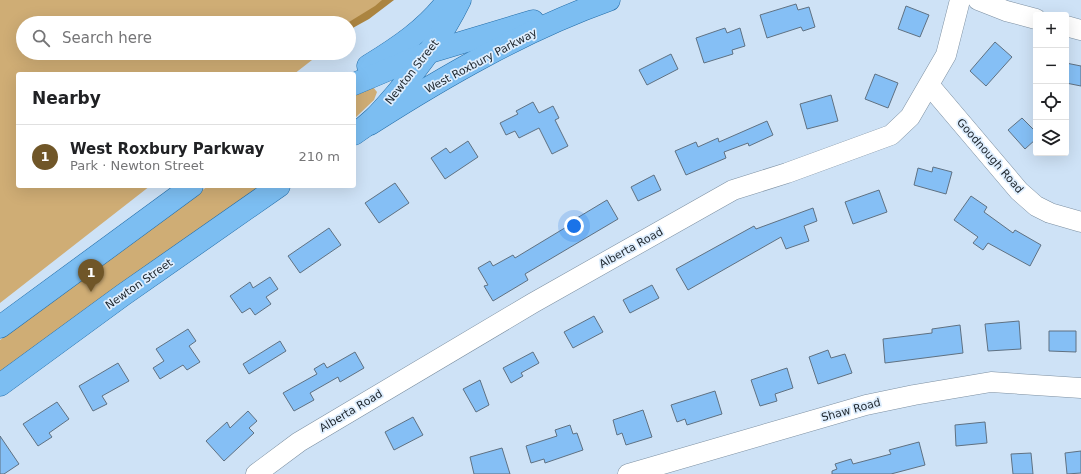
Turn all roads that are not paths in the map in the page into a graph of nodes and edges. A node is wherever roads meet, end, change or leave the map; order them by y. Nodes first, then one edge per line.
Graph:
1 (448, 0) edge
2 (460, 0) edge
3 (960, 0) edge
4 (978, 0) edge
5 (603, 2) edge
6 (1033, 18) edge
7 (1069, 27) edge
8 (1081, 30) edge
9 (430, 52) junction
10 (356, 75) edge
11 (356, 83) edge
12 (930, 86) junction
13 (362, 129) edge
14 (189, 188) edge
15 (276, 188) edge
16 (1081, 222) edge
17 (0, 327) edge
18 (0, 385) edge
19 (1081, 388) edge
20 (256, 474) edge
21 (628, 474) edge

1 - 10 main road, Newton Street
2 - 9 main road, Newton Street
3 - 12 street, Alberta Road
4 - 6 street
5 - 9 main road, West Roxbury Parkway
5 - 13 main road, West Roxbury Parkway
7 - 8 street
9 - 11 main road, West Roxbury Parkway
9 - 13 main road, Newton Street
12 - 16 street, Goodnough Road
12 - 20 street, Alberta Road
14 - 17 main road
15 - 18 main road, Newton Street
19 - 21 street, Shaw Road

